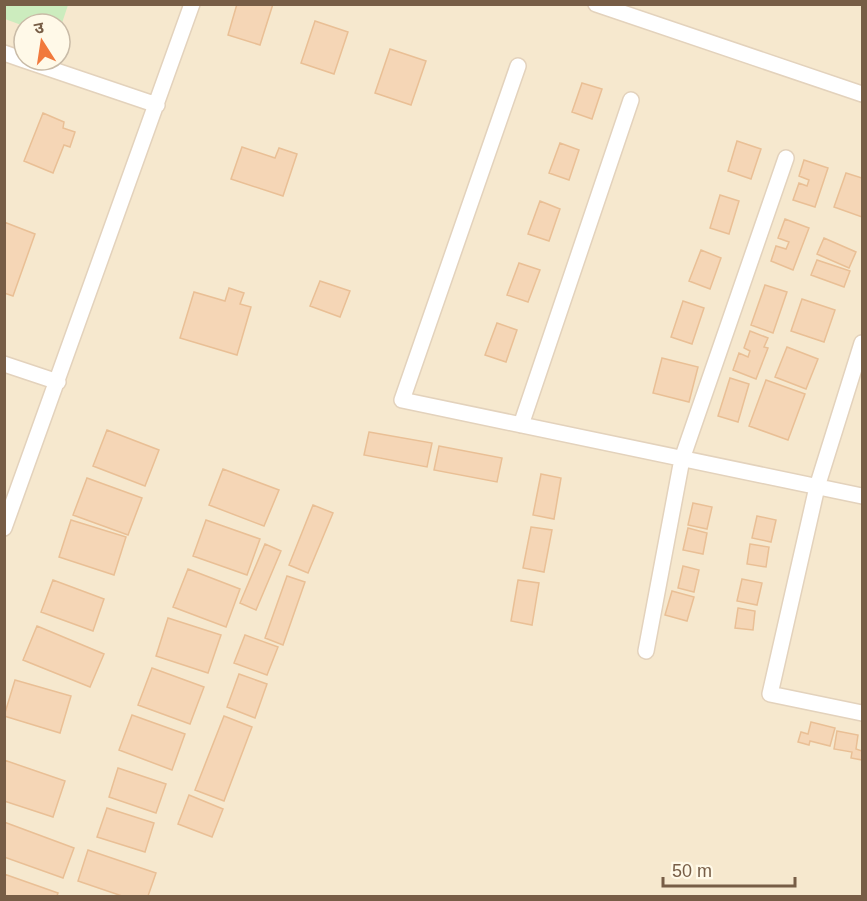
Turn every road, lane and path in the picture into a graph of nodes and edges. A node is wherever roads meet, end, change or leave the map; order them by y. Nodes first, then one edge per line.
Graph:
1 (192, 4) edge
2 (596, 4) edge
3 (518, 66) dead end
4 (59, 72) edge
5 (862, 94) edge
6 (631, 100) dead end
7 (157, 105) junction
8 (786, 158) dead end
9 (862, 343) edge
10 (4, 364) edge
11 (57, 382) junction
12 (521, 425) junction
13 (682, 459) junction
14 (817, 487) junction
15 (862, 496) edge
16 (4, 528) edge
17 (646, 651) dead end
18 (862, 713) edge

1 - 7 street
2 - 5 street
3 - 12 street
4 - 7 street
6 - 12 street
7 - 11 street
8 - 13 street
9 - 14 street
10 - 11 street
11 - 16 street
12 - 13 street
13 - 14 street
13 - 17 street
14 - 15 street
14 - 18 street

